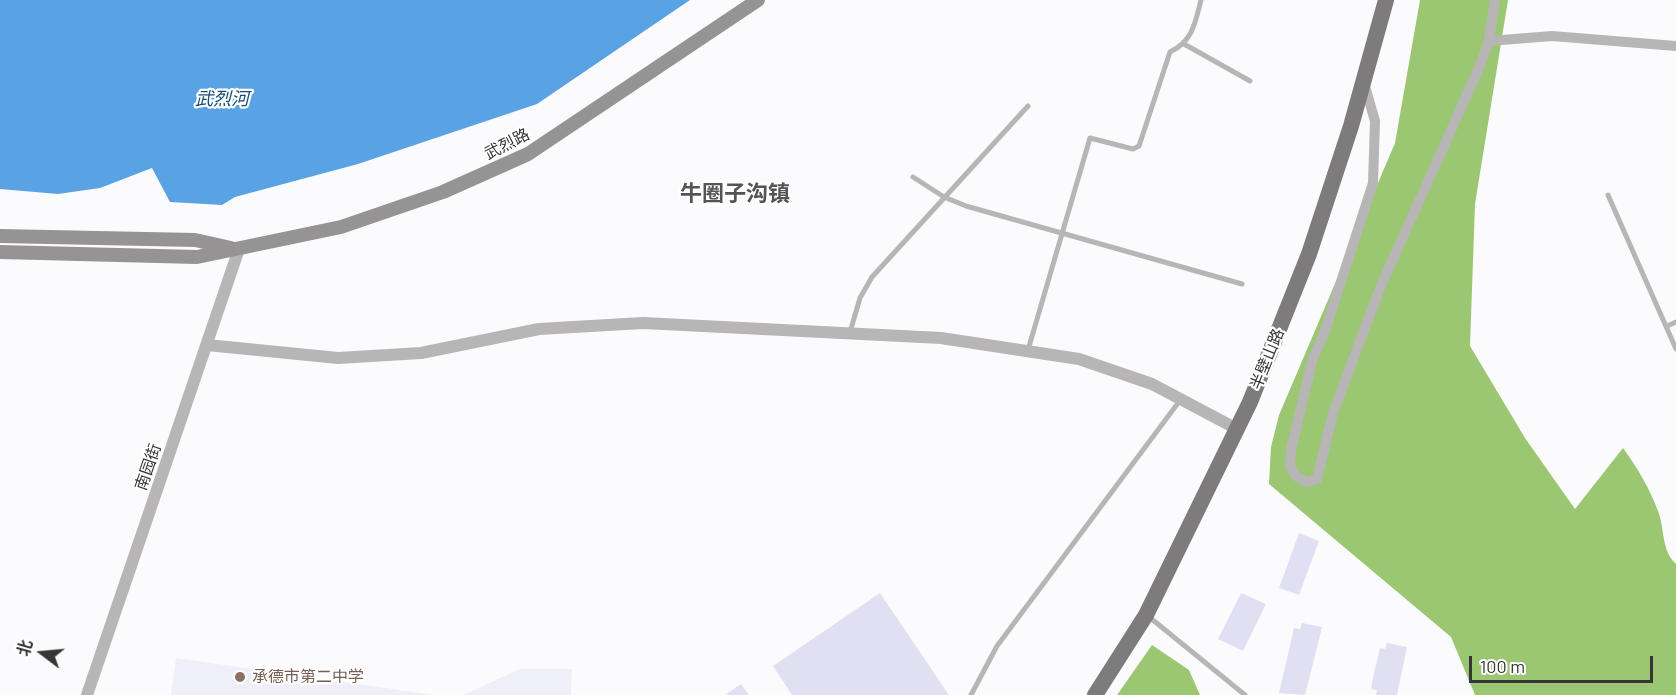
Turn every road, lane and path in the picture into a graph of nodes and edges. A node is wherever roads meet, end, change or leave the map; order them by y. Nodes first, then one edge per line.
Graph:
1 (758, 0) edge
2 (1201, 0) edge
3 (1386, 0) edge
4 (1495, 0) edge
5 (1489, 41) junction
6 (1184, 44) junction
7 (1676, 46) edge
8 (1250, 81) dead end
9 (1364, 83) junction
10 (1028, 106) dead end
11 (913, 177) dead end
12 (1608, 195) dead end
13 (944, 197) junction
14 (1062, 233) junction
15 (0, 236) edge
16 (239, 249) junction
17 (0, 252) edge
18 (1242, 284) dead end
19 (1676, 322) edge
20 (1667, 326) junction
21 (850, 333) junction
22 (207, 345) junction
23 (1676, 349) edge
24 (1028, 350) junction
25 (1181, 399) junction
26 (1237, 429) junction
27 (1146, 615) junction
28 (87, 695) edge
29 (971, 695) edge
30 (1095, 695) edge
31 (1245, 695) edge

1 - 16 main road, 武烈路
2 - 6 lane
3 - 9 main road, 半壁山路
4 - 5 street
5 - 7 street
5 - 9 street
6 - 8 lane
6 - 14 lane
9 - 26 main road, 半壁山路
10 - 13 lane
11 - 13 lane
12 - 20 lane
13 - 14 lane
13 - 21 lane
14 - 18 lane
14 - 24 lane
15 - 16 main road, 武烈路
16 - 17 main road, 武烈路
16 - 22 street, 南园街
19 - 20 lane
20 - 23 lane
21 - 22 street
21 - 24 street
22 - 28 street, 南园街
24 - 25 street
25 - 26 street
25 - 29 lane
26 - 27 main road, 半壁山路
27 - 30 main road, 半壁山路
27 - 31 lane

